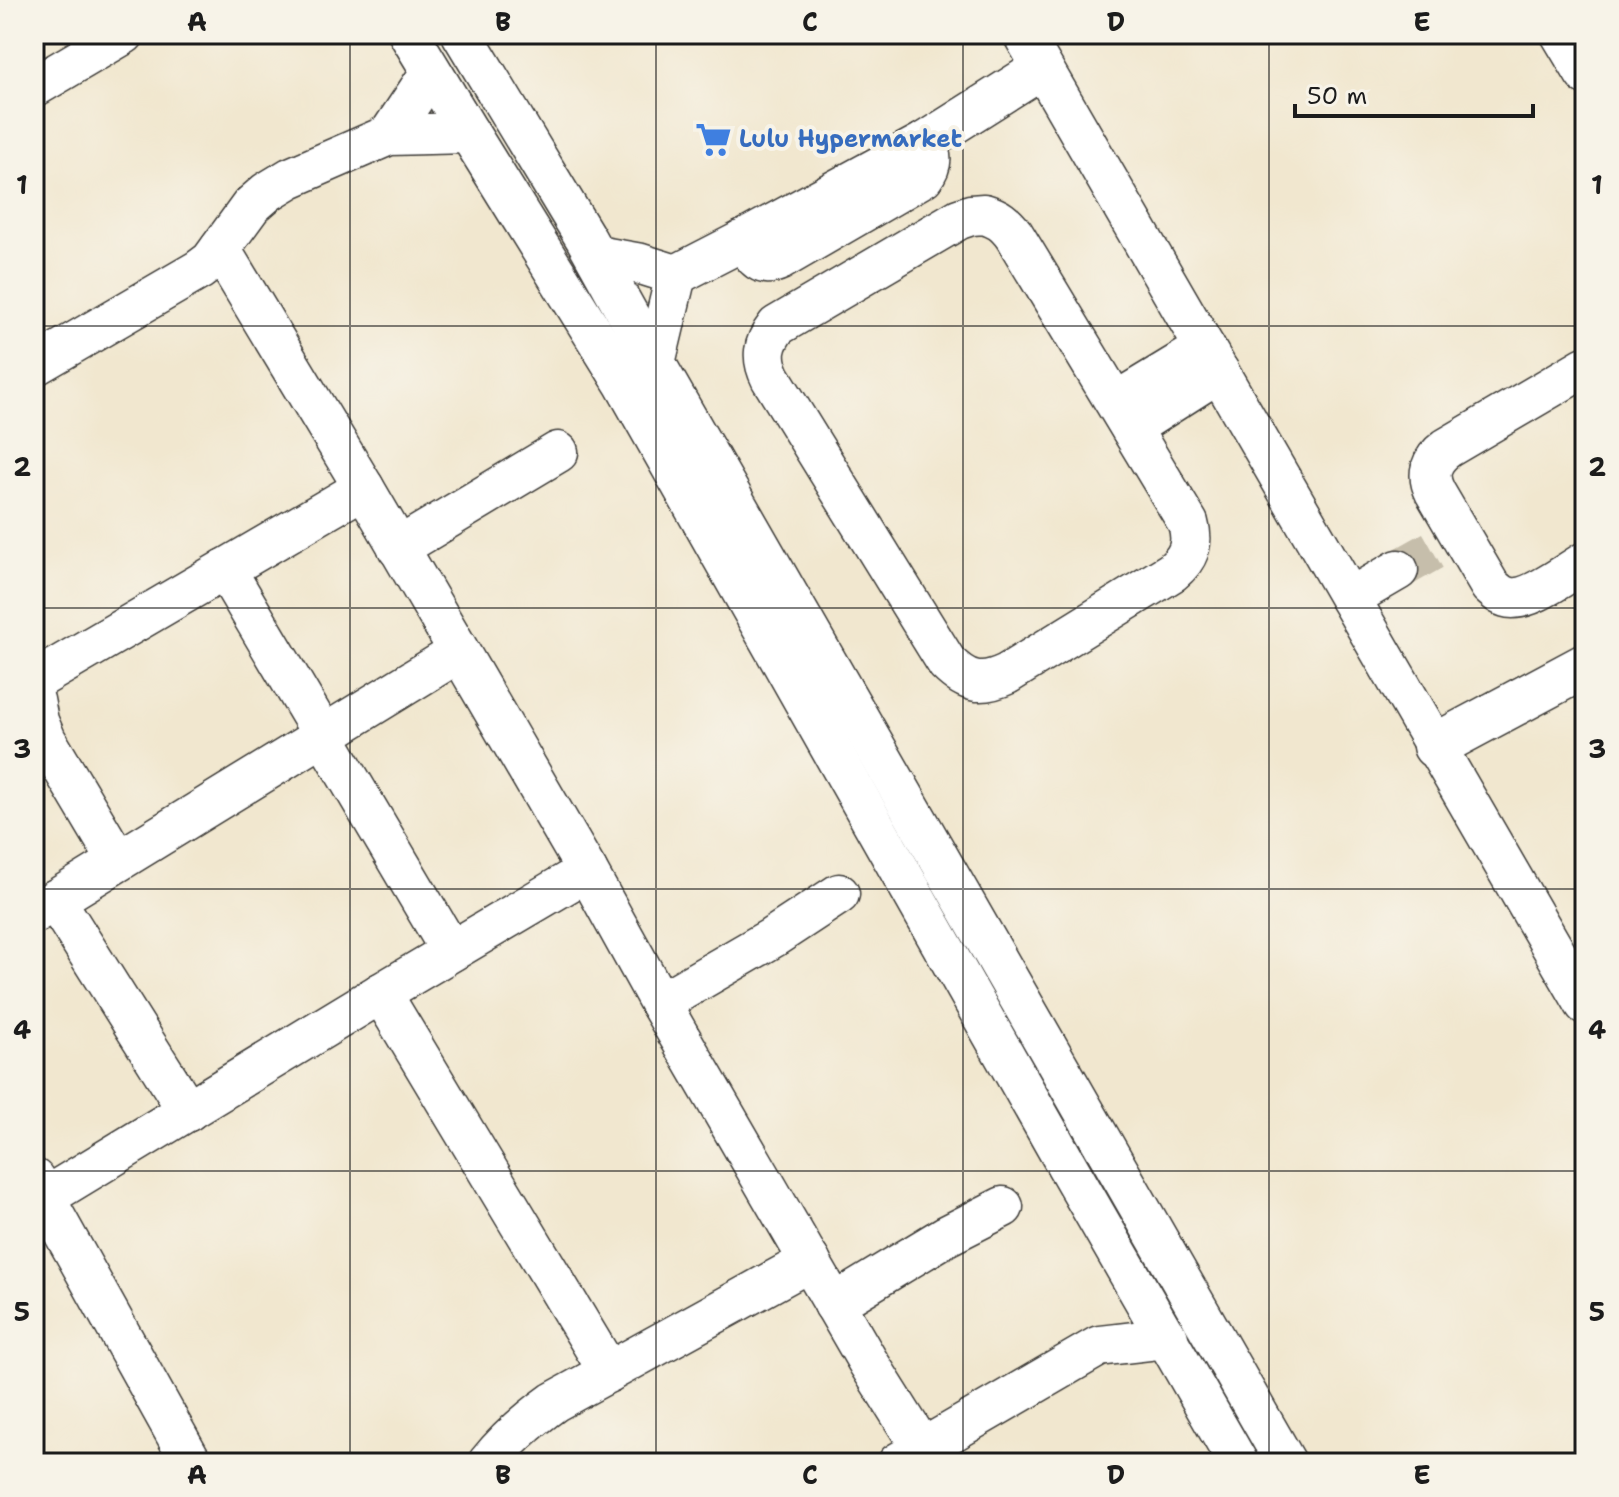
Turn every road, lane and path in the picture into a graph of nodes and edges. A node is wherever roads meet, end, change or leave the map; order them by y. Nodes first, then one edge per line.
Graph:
1 (124, 34) edge
2 (409, 34) edge
3 (462, 34) edge
4 (1023, 34) edge
5 (1561, 34) edge
6 (1042, 68) junction
7 (431, 72) junction
8 (1585, 74) edge
9 (34, 87) edge
10 (469, 133) junction
11 (389, 135) junction
12 (220, 249) junction
13 (596, 256) junction
14 (676, 275) junction
15 (1212, 360) junction
16 (655, 363) junction
17 (34, 366) edge
18 (1585, 367) edge
19 (1123, 415) junction
20 (558, 452) dead end
21 (364, 488) junction
22 (398, 548) junction
23 (1585, 562) edge
24 (225, 569) junction
25 (1398, 570) tunnel mouth
26 (1350, 598) junction
27 (459, 652) junction
28 (1585, 666) edge
29 (34, 681) edge
30 (34, 700) edge
31 (323, 735) junction
32 (1435, 746) junction
33 (118, 861) junction
34 (587, 871) junction
35 (839, 894) dead end
36 (45, 907) edge
37 (451, 951) junction
38 (381, 993) junction
39 (660, 1003) junction
40 (1585, 1004) edge
41 (188, 1111) junction
42 (38, 1193) edge
43 (1003, 1207) dead end
44 (810, 1261) junction
45 (1134, 1282) junction
46 (834, 1304) junction
47 (1168, 1338) junction
48 (1099, 1346) junction
49 (609, 1372) junction
50 (508, 1455) edge
51 (910, 1455) edge
52 (192, 1463) edge
53 (1238, 1463) edge
54 (1286, 1463) edge

1 - 9 street
2 - 7 street
3 - 13 street
4 - 6 street
5 - 8 street
6 - 14 street
6 - 15 street
7 - 10 street
7 - 11 street
10 - 11 street
10 - 45 street
11 - 12 street
12 - 17 street
12 - 21 street
13 - 14 street
13 - 16 street
14 - 16 street
15 - 19 street
15 - 26 street
16 - 54 street
18 - 23 street
19 - 19 street
20 - 22 street
21 - 22 street
21 - 24 street
22 - 27 street
24 - 29 street
24 - 31 street
25 - 26 street
26 - 32 street
27 - 31 street
27 - 34 street
28 - 32 highway
30 - 33 street
31 - 33 street
31 - 37 street
32 - 40 street
33 - 36 street
34 - 37 street
34 - 39 street
35 - 39 street
36 - 41 street
37 - 38 street
38 - 41 street
38 - 49 street
39 - 44 street
41 - 42 street
42 - 52 street
43 - 46 street
44 - 46 street
44 - 49 street
45 - 47 street
45 - 48 street
46 - 51 street
47 - 48 street
47 - 53 street
48 - 51 street
49 - 50 street

